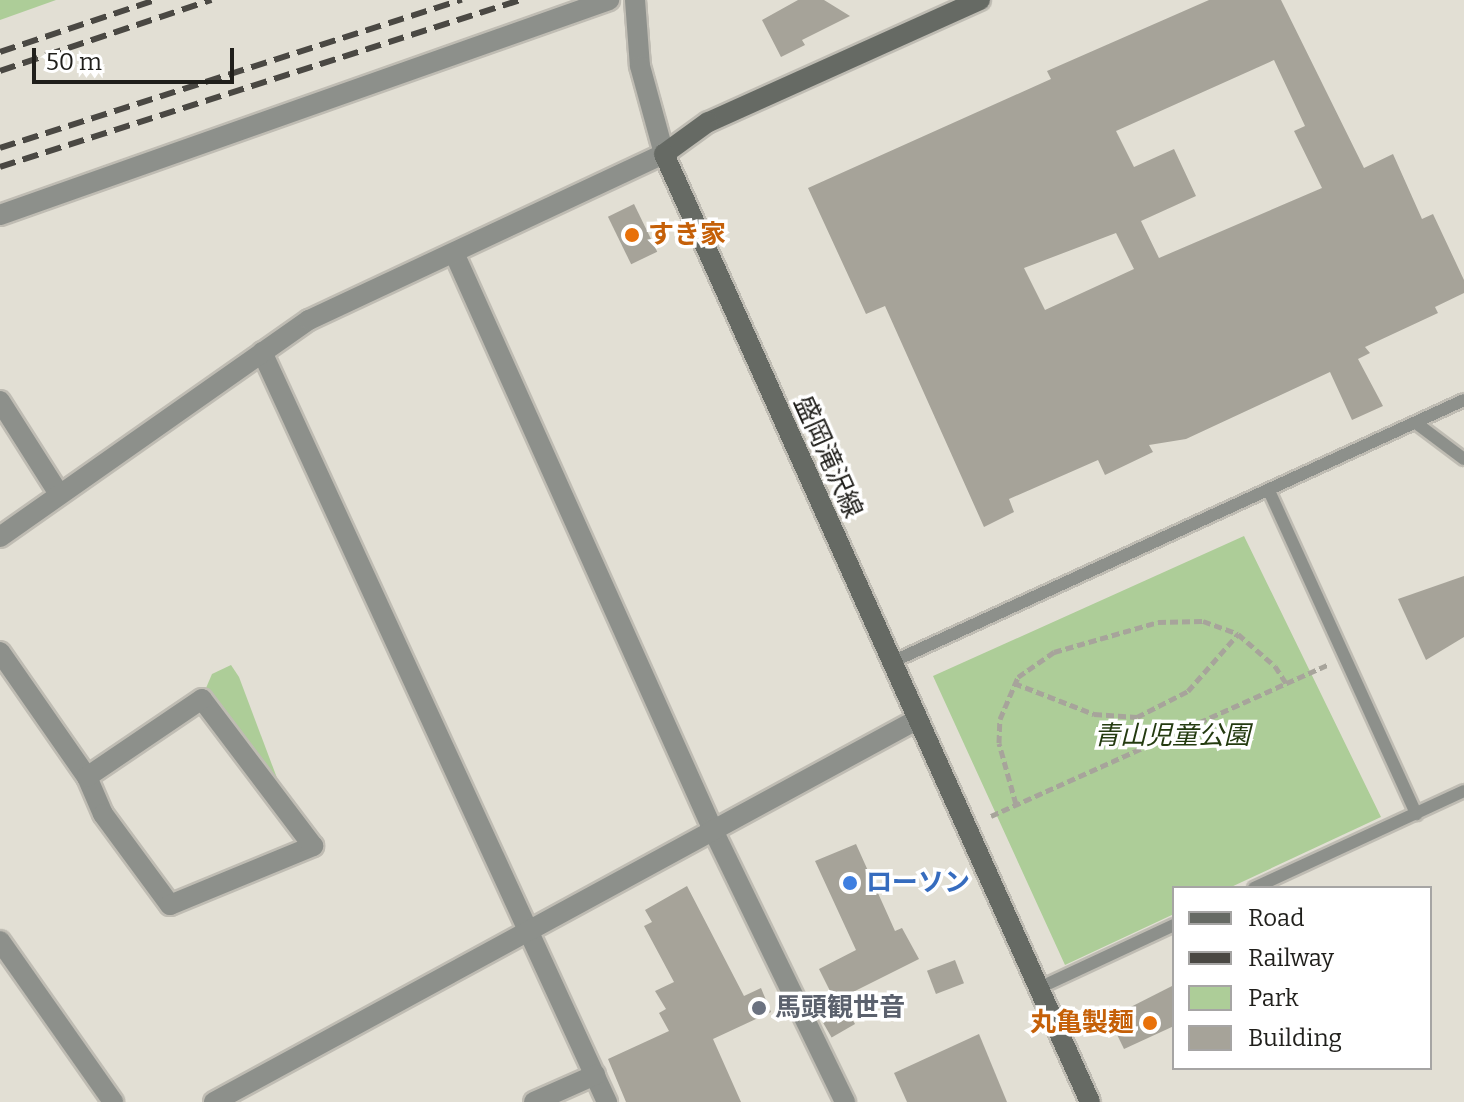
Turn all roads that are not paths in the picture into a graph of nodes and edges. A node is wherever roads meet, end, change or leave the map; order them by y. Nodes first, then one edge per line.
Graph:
1 (609, 0) edge
2 (635, 0) edge
3 (980, 0) edge
4 (664, 154) junction
5 (0, 215) edge
6 (455, 255) junction
7 (262, 352) junction
8 (1464, 400) edge
9 (0, 401) edge
10 (1416, 423) junction
11 (1464, 459) edge
12 (1270, 493) junction
13 (59, 494) junction
14 (0, 537) edge
15 (0, 652) edge
16 (892, 662) junction
17 (918, 719) junction
18 (87, 777) junction
19 (1464, 791) edge
20 (1416, 814) junction
21 (712, 828) junction
22 (1258, 886) edge
23 (1172, 926) edge
24 (530, 930) junction
25 (0, 941) edge
26 (1039, 988) junction
27 (595, 1075) junction
28 (113, 1102) edge
29 (214, 1102) edge
30 (534, 1102) edge
31 (607, 1102) edge
32 (845, 1102) edge
33 (1090, 1102) edge

1 - 5 street
2 - 4 street
3 - 4 main road
4 - 6 street
4 - 16 main road, 盛岡滝沢線
6 - 7 street
6 - 21 street
7 - 13 street
7 - 24 street
8 - 10 lane
9 - 13 street
10 - 11 lane
10 - 12 lane
12 - 16 lane
12 - 20 lane
13 - 14 street
15 - 18 street
16 - 17 main road, 盛岡滝沢線
17 - 21 street
17 - 26 main road, 盛岡滝沢線
18 - 18 street
19 - 20 lane
20 - 22 lane
21 - 24 street
21 - 32 street
23 - 26 lane
24 - 27 street
24 - 29 street
25 - 28 street
26 - 33 main road, 盛岡滝沢線
27 - 30 street
27 - 31 street

